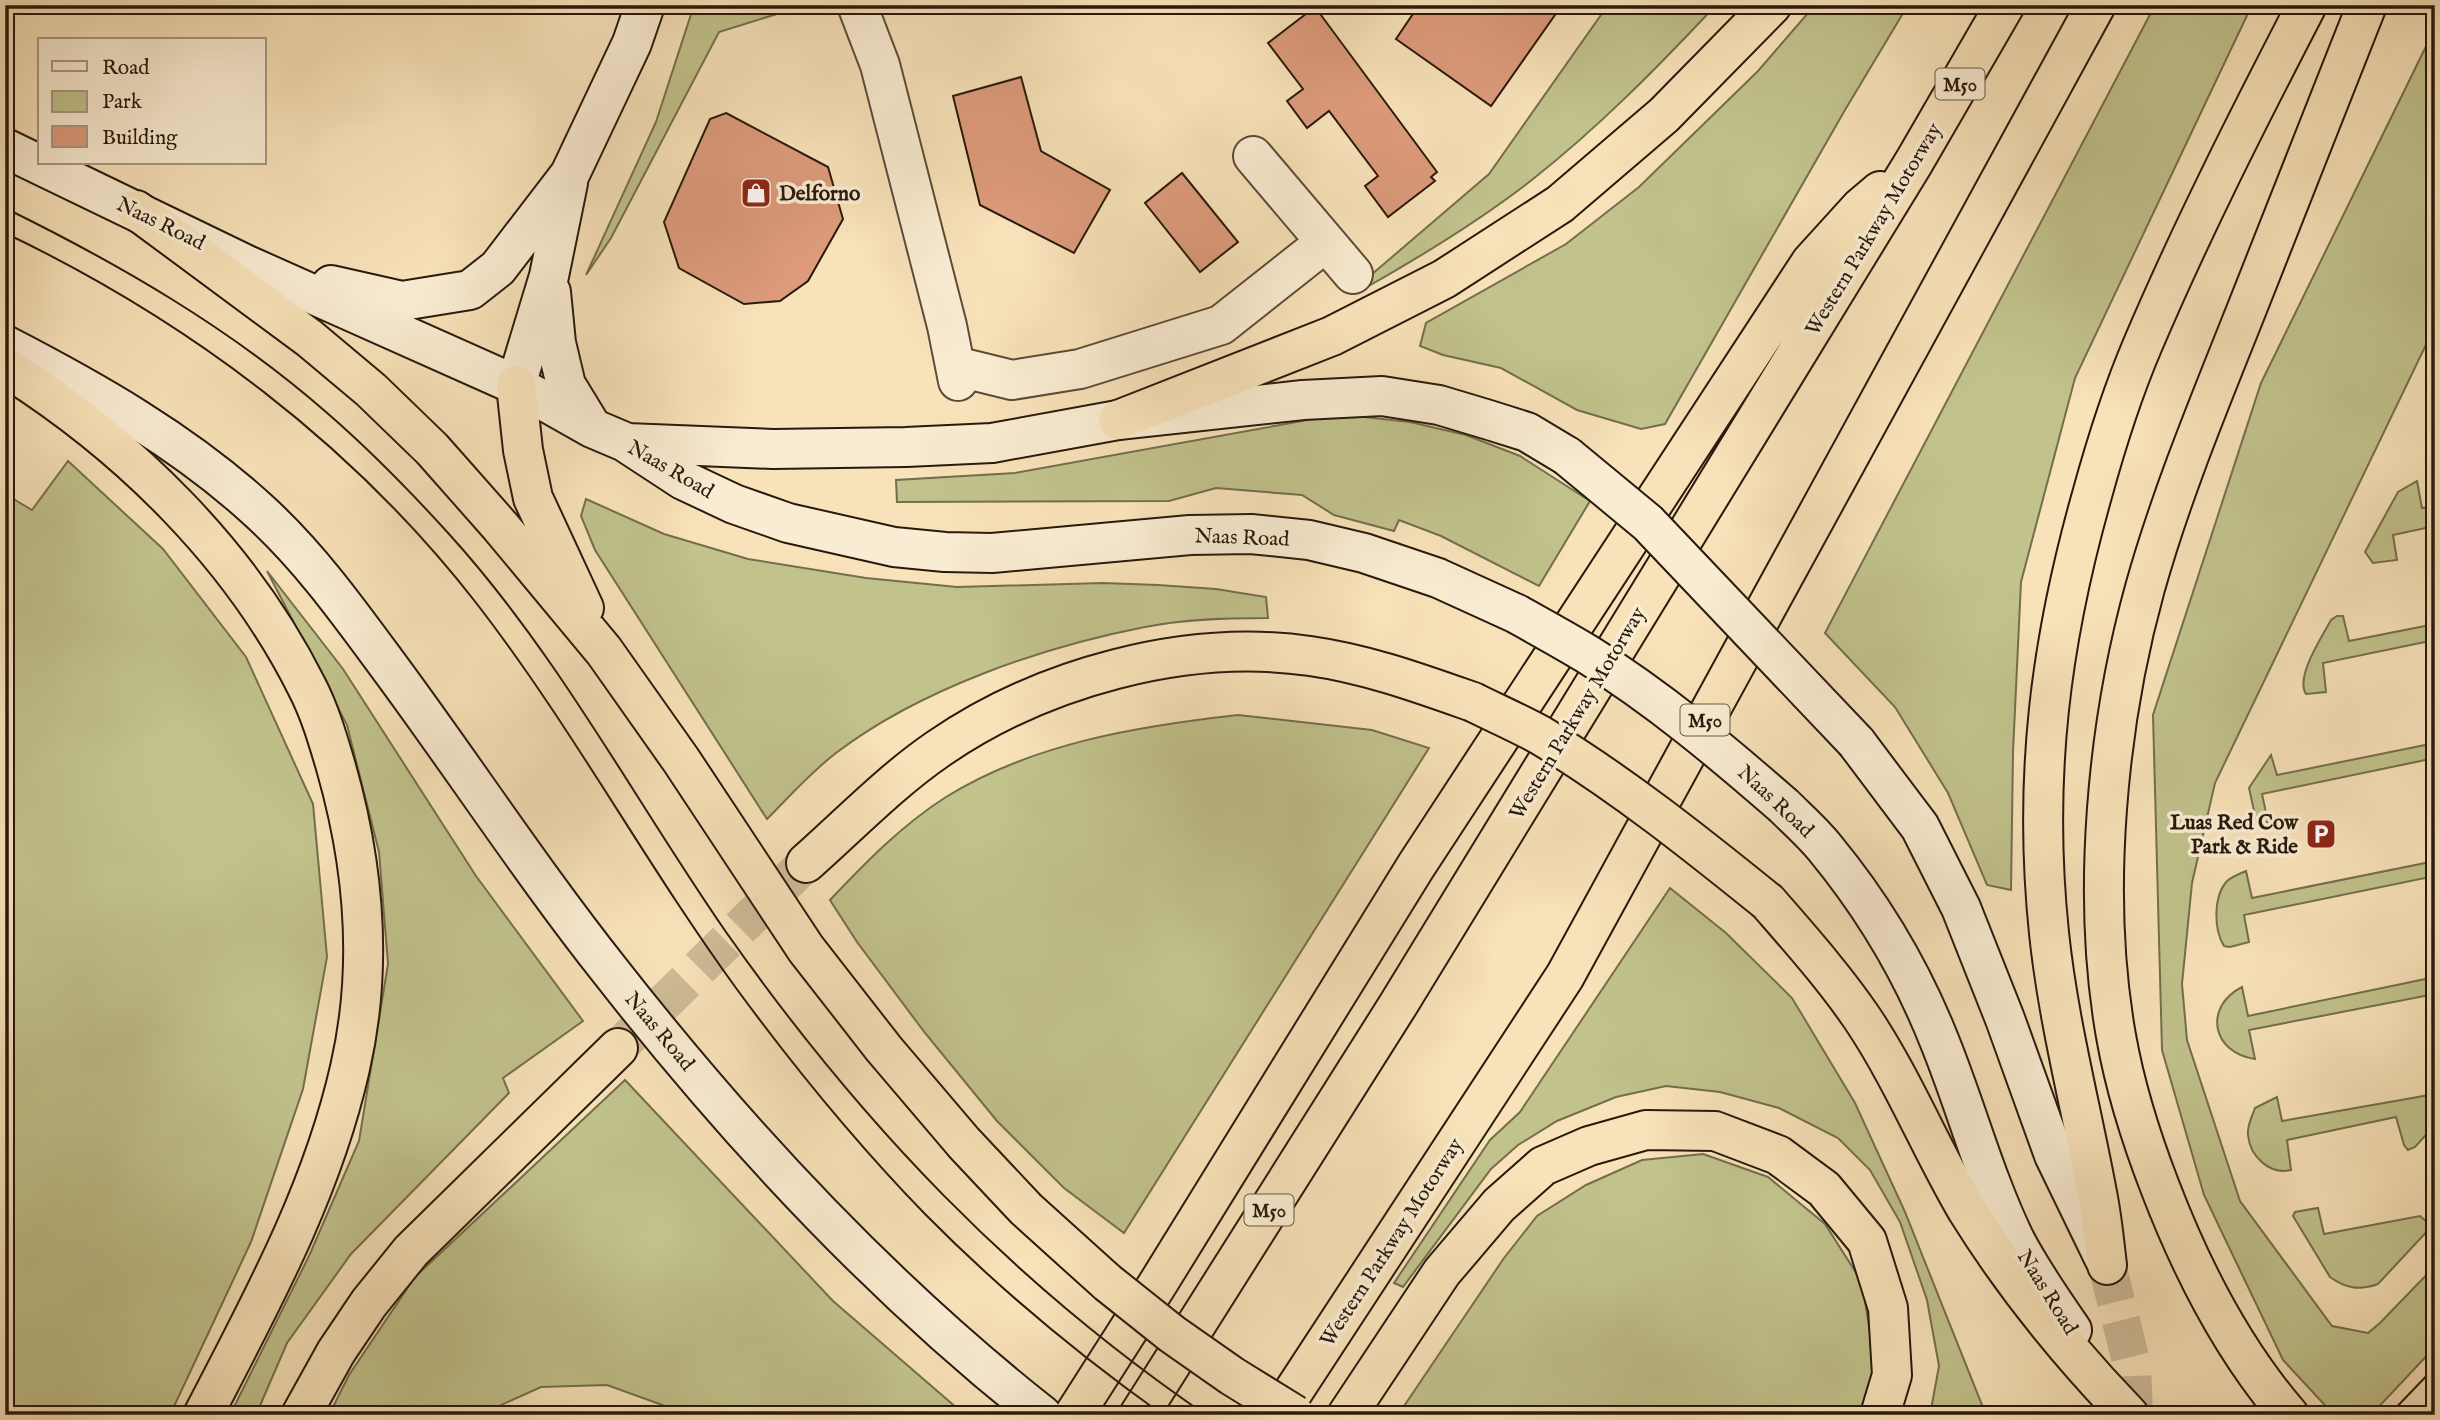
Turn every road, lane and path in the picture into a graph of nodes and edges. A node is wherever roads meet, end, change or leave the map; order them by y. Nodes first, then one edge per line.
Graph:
1 (645, 5) edge
2 (857, 5) edge
3 (1772, 5) edge
4 (2005, 5) edge
5 (2096, 5) edge
6 (2307, 5) edge
7 (2367, 5) edge
8 (5, 148) edge
9 (1253, 156) dead end
10 (1914, 162) junction
11 (38, 164) edge
12 (39, 164) edge
13 (570, 174) junction
14 (136, 210) junction
15 (1326, 242) junction
16 (247, 265) junction
17 (1353, 274) dead end
18 (550, 276) junction
19 (5, 345) edge
20 (5, 367) edge
21 (516, 385) junction
22 (1118, 420) junction
23 (609, 435) junction
24 (604, 651) junction
25 (806, 863) tunnel mouth
26 (618, 1048) tunnel mouth
27 (2107, 1265) joint
28 (1037, 1411) edge
29 (204, 1415) edge
30 (301, 1415) edge
31 (1074, 1415) edge
32 (1139, 1415) edge
33 (1278, 1415) edge
34 (1295, 1415) edge
35 (1347, 1415) edge
36 (1880, 1415) edge
37 (2129, 1415) edge
38 (2136, 1415) edge
39 (2289, 1415) edge

1 - 13 main road
2 - 15 main road
3 - 22 highway
4 - 10 highway, Western Parkway Motorway / M50
5 - 33 highway, Western Parkway Motorway / M50
6 - 27 highway
7 - 39 highway
8 - 11 main road, Naas Road
9 - 15 main road
10 - 31 highway
10 - 32 highway, Western Parkway Motorway / M50
12 - 14 main road, Naas Road
13 - 16 main road
13 - 18 main road
14 - 16 main road, Naas Road
14 - 24 highway
15 - 17 main road
16 - 21 main road, Naas Road
18 - 21 main road
18 - 23 main road
19 - 28 main road, Naas Road
20 - 29 highway
21 - 23 main road, Naas Road
21 - 24 highway
22 - 23 main road
22 - 27 main road, bridge
23 - 38 main road, Naas Road, bridge
24 - 34 highway, bridge
25 - 37 highway, bridge
26 - 30 highway
35 - 36 highway

